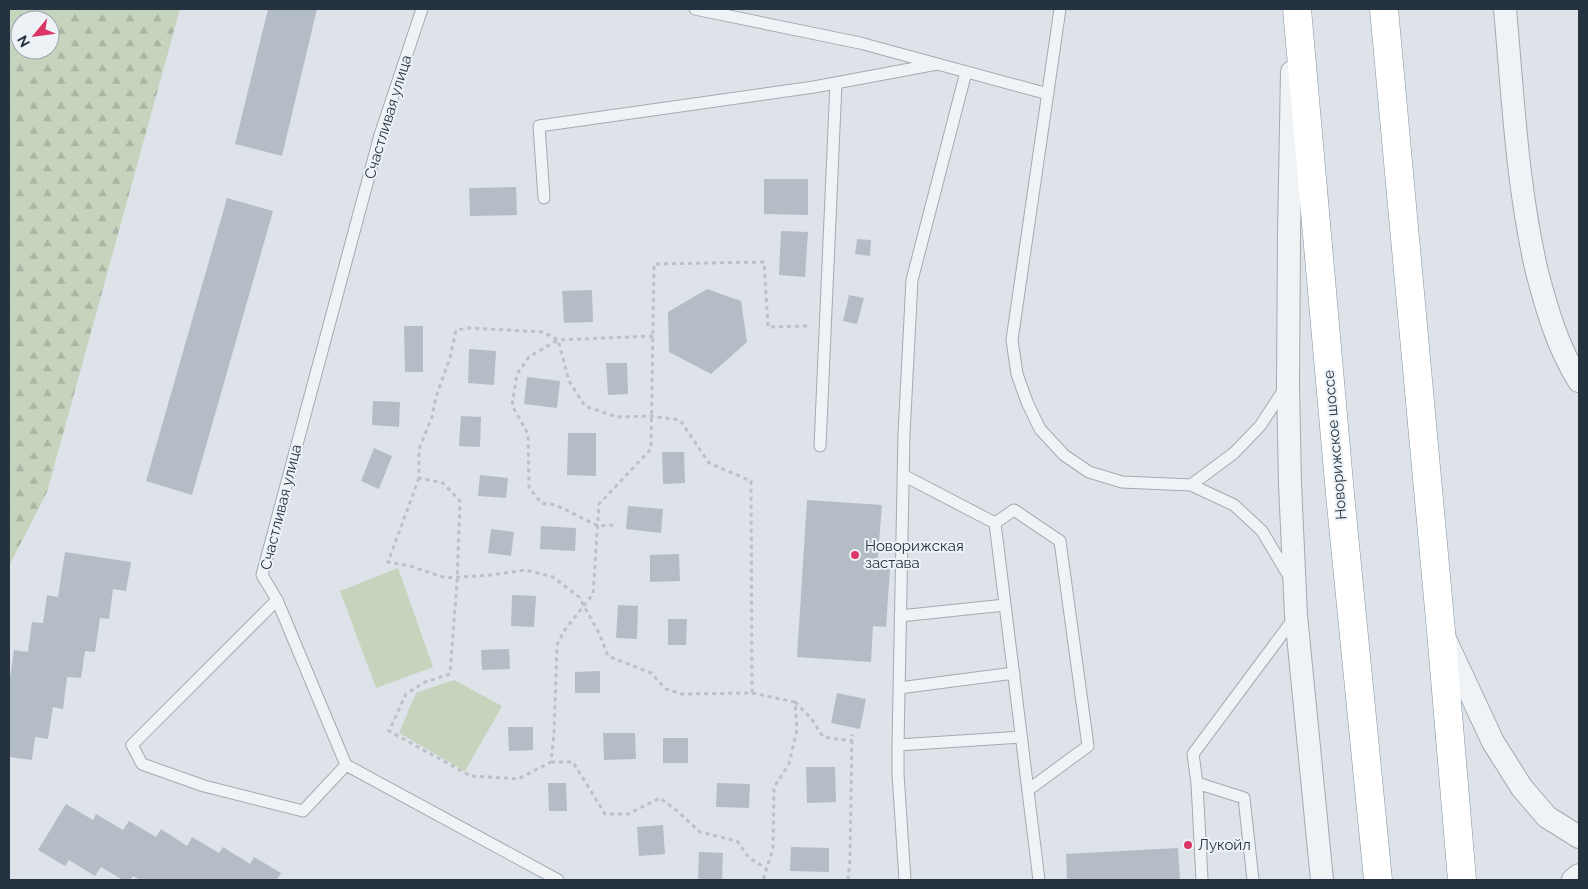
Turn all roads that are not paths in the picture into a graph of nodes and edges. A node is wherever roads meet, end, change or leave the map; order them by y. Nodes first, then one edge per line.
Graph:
1 (422, 9) edge
2 (695, 9) edge
3 (1060, 9) edge
4 (1295, 9) edge
5 (1384, 9) edge
6 (1505, 9) edge
7 (937, 64) junction
8 (966, 72) junction
9 (836, 83) junction
10 (1048, 94) junction
11 (544, 198) dead end
12 (1579, 381) edge
13 (1288, 385) junction
14 (820, 446) dead end
15 (903, 475) junction
16 (1191, 485) junction
17 (995, 523) junction
18 (1295, 586) junction
19 (277, 600) junction
20 (1005, 605) junction
21 (1296, 615) junction
22 (900, 616) junction
23 (1441, 631) junction
24 (1014, 673) junction
25 (899, 688) junction
26 (1021, 737) junction
27 (898, 746) junction
28 (346, 765) junction
29 (1197, 783) junction
30 (1028, 790) junction
31 (1579, 836) edge
32 (1579, 875) edge
33 (558, 880) edge
34 (905, 880) edge
35 (1039, 880) edge
36 (1202, 880) edge
37 (1253, 880) edge
38 (1322, 880) edge
39 (1378, 880) edge
40 (1462, 880) edge
41 (1573, 880) edge

1 - 19 lane, Счастливая улица
2 - 7 lane
3 - 10 lane
4 - 13 street
4 - 39 highway, Новорижское шоссе
5 - 23 highway
6 - 12 street
7 - 8 lane
7 - 9 lane
8 - 10 lane
8 - 15 lane
9 - 11 lane
9 - 14 lane
10 - 16 lane
13 - 16 lane
13 - 18 street
15 - 17 lane
15 - 22 lane
16 - 18 lane
17 - 20 lane
17 - 30 lane
18 - 21 street
19 - 28 lane, Счастливая улица
19 - 28 lane
20 - 22 lane
20 - 24 lane
21 - 29 lane
21 - 38 street
22 - 25 lane
23 - 31 street
23 - 40 highway
24 - 25 lane
24 - 26 lane
25 - 27 lane
26 - 27 lane
26 - 30 lane
27 - 34 lane
28 - 33 lane
29 - 36 lane
29 - 37 lane
30 - 35 lane
32 - 41 street

